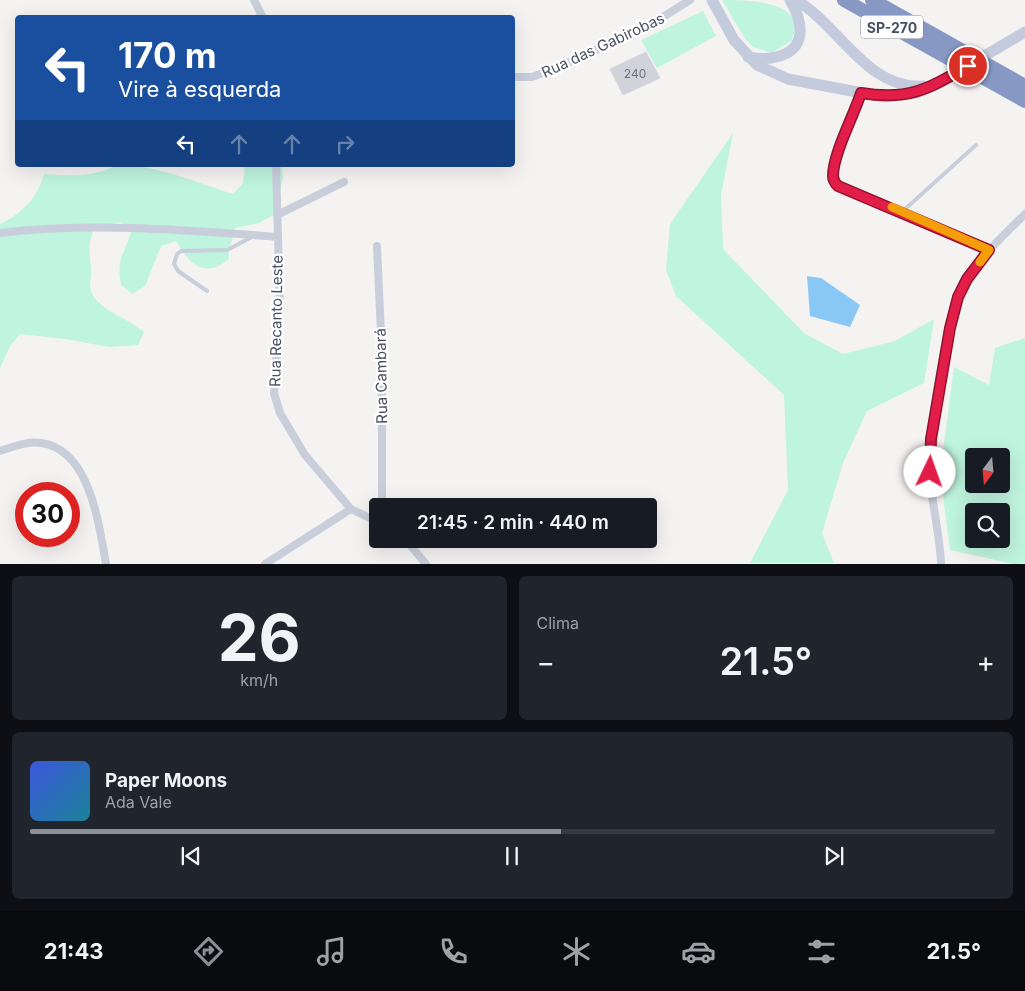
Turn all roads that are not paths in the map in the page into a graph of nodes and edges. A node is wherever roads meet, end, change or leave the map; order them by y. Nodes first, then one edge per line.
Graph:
1 (254, 0) edge
2 (690, 0) edge
3 (712, 0) edge
4 (790, 0) edge
5 (796, 0) edge
6 (844, 0) edge
7 (872, 0) edge
8 (262, 15) edge
9 (1025, 32) edge
10 (748, 57) junction
11 (991, 75) junction
12 (515, 77) edge
13 (935, 85) junction
14 (1025, 86) edge
15 (861, 93) junction
16 (1025, 101) edge
17 (976, 145) dead end
18 (276, 167) edge
19 (344, 182) dead end
20 (903, 211) junction
21 (1025, 214) edge
22 (277, 215) junction
23 (0, 233) edge
24 (254, 236) junction
25 (278, 237) junction
26 (377, 246) dead end
27 (989, 250) junction
28 (207, 292) dead end
29 (0, 451) edge
30 (382, 498) edge
31 (351, 509) junction
32 (369, 518) edge
33 (413, 548) edge
34 (106, 564) edge
35 (265, 564) edge
36 (426, 564) edge
37 (941, 564) edge

1 - 8 street
2 - 12 street, Rua das Gabirobas
3 - 10 main road
4 - 10 main road
5 - 13 main road
6 - 11 highway, SP-270
7 - 11 highway, SP-270
9 - 13 main road
10 - 15 main road
11 - 14 highway, SP-270
11 - 16 highway, SP-270
13 - 15 main road
15 - 20 street
17 - 20 lane
18 - 22 street
19 - 22 street
20 - 27 street
21 - 27 street
22 - 25 street
23 - 24 street, Rua Recanto Leste
24 - 25 street, Rua Recanto Leste
24 - 28 lane
25 - 31 street, Rua Recanto Leste
26 - 30 street, Rua Cambará
27 - 37 street
29 - 34 street
31 - 32 street
31 - 35 street
33 - 36 street

